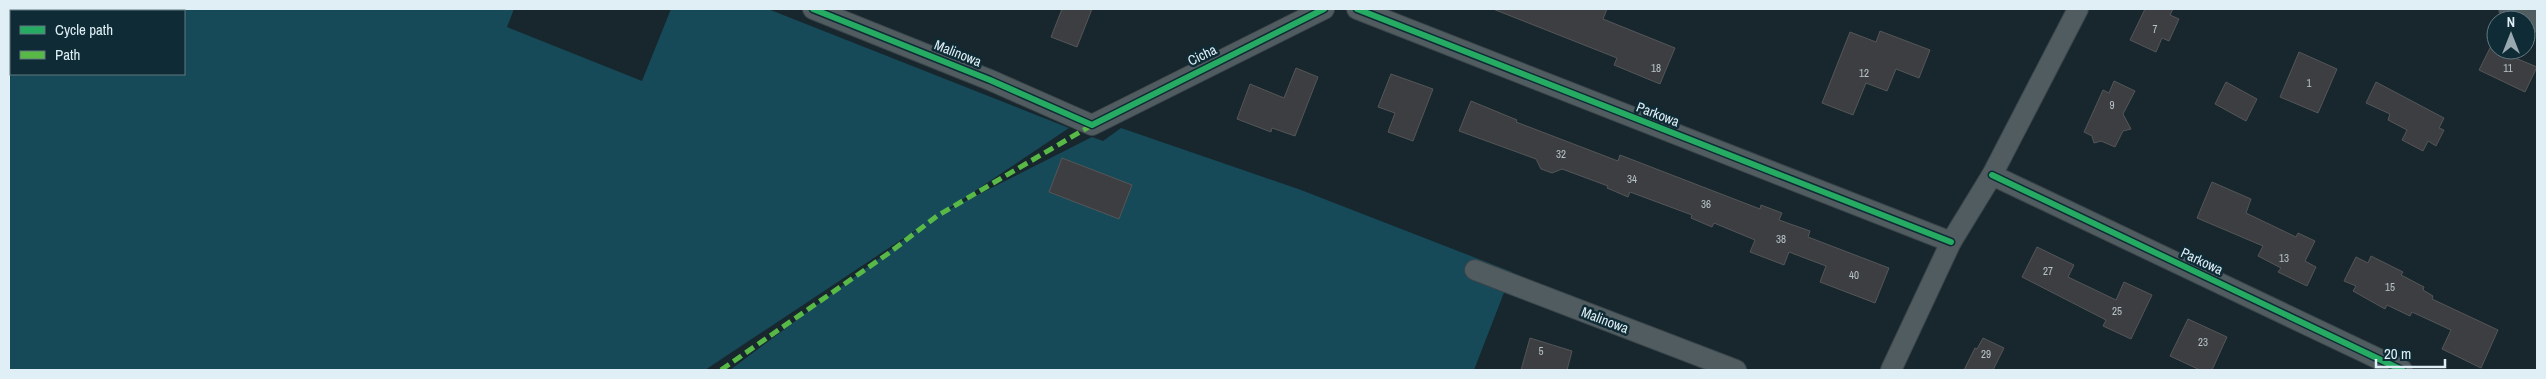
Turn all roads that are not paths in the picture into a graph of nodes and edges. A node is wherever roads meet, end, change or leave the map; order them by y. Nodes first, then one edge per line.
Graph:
1 (813, 9) edge
2 (1324, 9) edge
3 (1357, 9) edge
4 (2078, 9) edge
5 (2509, 9) edge
6 (2537, 22) edge
7 (1092, 124) joint
8 (1992, 175) junction
9 (1951, 242) junction
10 (1475, 270) dead end
11 (1736, 370) edge
12 (1891, 370) edge
13 (2402, 370) edge

1 - 7 street, Malinowa
2 - 7 street, Cicha
3 - 9 street, Parkowa
4 - 8 street
5 - 6 street
8 - 9 street
8 - 13 street, Parkowa
9 - 12 street
10 - 11 street, Malinowa

